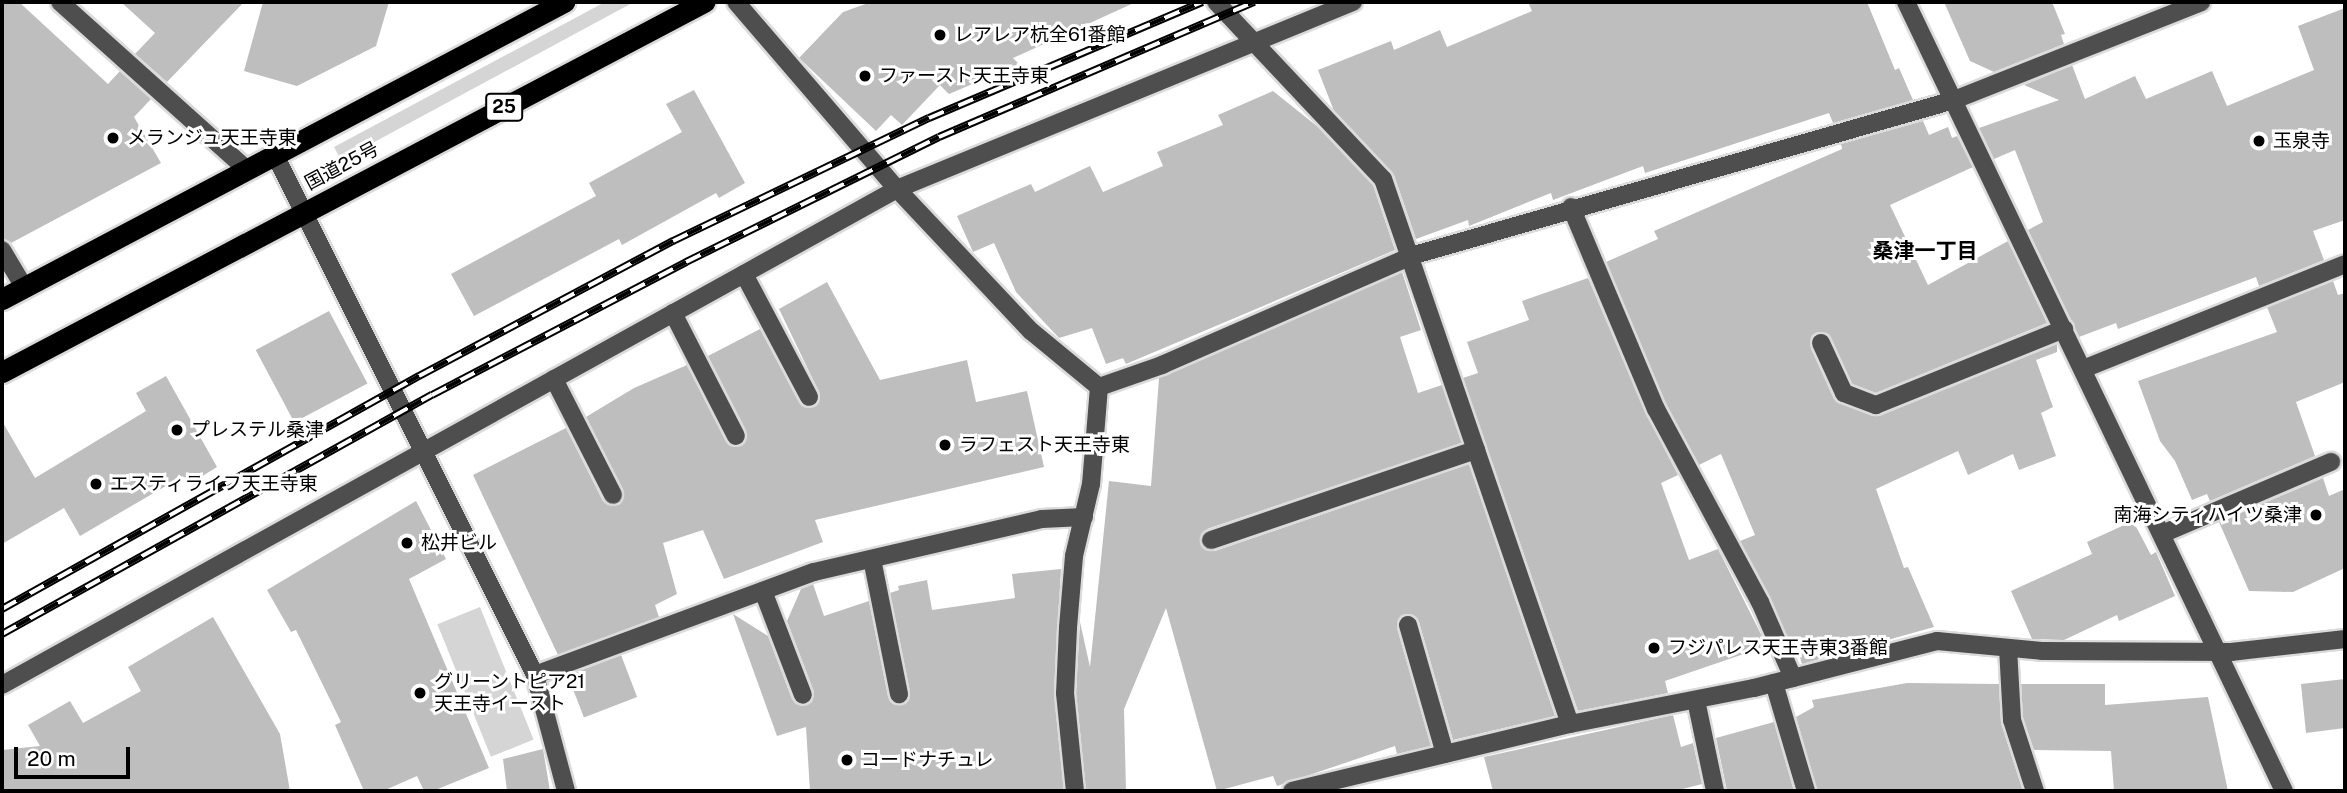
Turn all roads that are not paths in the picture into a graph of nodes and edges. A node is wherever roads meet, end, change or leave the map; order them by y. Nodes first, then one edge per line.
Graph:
1 (564, 2) edge
2 (704, 2) edge
3 (736, 2) edge
4 (1216, 2) edge
5 (1353, 2) edge
6 (1906, 2) edge
7 (2201, 2) edge
8 (64, 3) edge
9 (1255, 40) junction
10 (1954, 100) junction
11 (275, 155) junction
12 (247, 170) junction
13 (897, 189) junction
14 (1571, 207) junction
15 (304, 212) junction
16 (2, 250) edge
17 (1411, 256) junction
18 (2345, 264) edge
19 (744, 274) junction
20 (24, 287) junction
21 (2, 299) edge
22 (673, 313) junction
23 (2064, 329) junction
24 (1821, 343) dead end
25 (2082, 369) junction
26 (2, 372) edge
27 (554, 379) junction
28 (1099, 387) junction
29 (809, 397) dead end
30 (736, 436) dead end
31 (1476, 450) junction
32 (424, 451) junction
33 (2330, 462) dead end
34 (613, 495) dead end
35 (1084, 517) junction
36 (2162, 534) junction
37 (1211, 540) dead end
38 (872, 559) junction
39 (763, 590) junction
40 (1408, 625) dead end
41 (2345, 639) edge
42 (2008, 648) junction
43 (2217, 651) junction
44 (535, 676) junction
45 (1793, 678) junction
46 (1774, 683) junction
47 (2, 685) edge
48 (899, 694) dead end
49 (803, 695) dead end
50 (1696, 700) junction
51 (1570, 724) junction
52 (1445, 754) junction
53 (566, 791) edge
54 (1075, 791) edge
55 (1292, 791) edge
56 (1715, 791) edge
57 (1806, 791) edge
58 (2035, 791) edge
59 (2284, 791) edge

1 - 11 highway
2 - 15 highway, 国道25号 / 25
3 - 13 street
4 - 9 street
5 - 9 street
6 - 10 street
7 - 10 street
8 - 12 street
9 - 13 street
9 - 17 street
10 - 14 street
10 - 23 street
11 - 12 highway
11 - 15 street
12 - 20 highway
13 - 19 street
13 - 28 street
14 - 17 street
14 - 45 street
15 - 26 highway, 国道25号 / 25
15 - 32 street
16 - 20 street
17 - 28 street
17 - 31 street
18 - 25 street
19 - 22 street
19 - 29 street
20 - 21 highway
22 - 27 street
22 - 30 street
23 - 24 street
23 - 25 street
25 - 36 street
27 - 32 street
27 - 34 street
28 - 35 street
31 - 37 street
31 - 51 street
32 - 44 street
32 - 47 street
33 - 36 street
35 - 38 street
35 - 54 street
36 - 43 street
38 - 39 street
38 - 48 street
39 - 44 street
39 - 49 street
40 - 52 street
41 - 43 street
42 - 43 street
42 - 45 street
42 - 58 street
43 - 59 street
44 - 53 street
45 - 46 street
46 - 50 street
46 - 57 street
50 - 51 street
50 - 56 street
51 - 52 street
52 - 55 street

